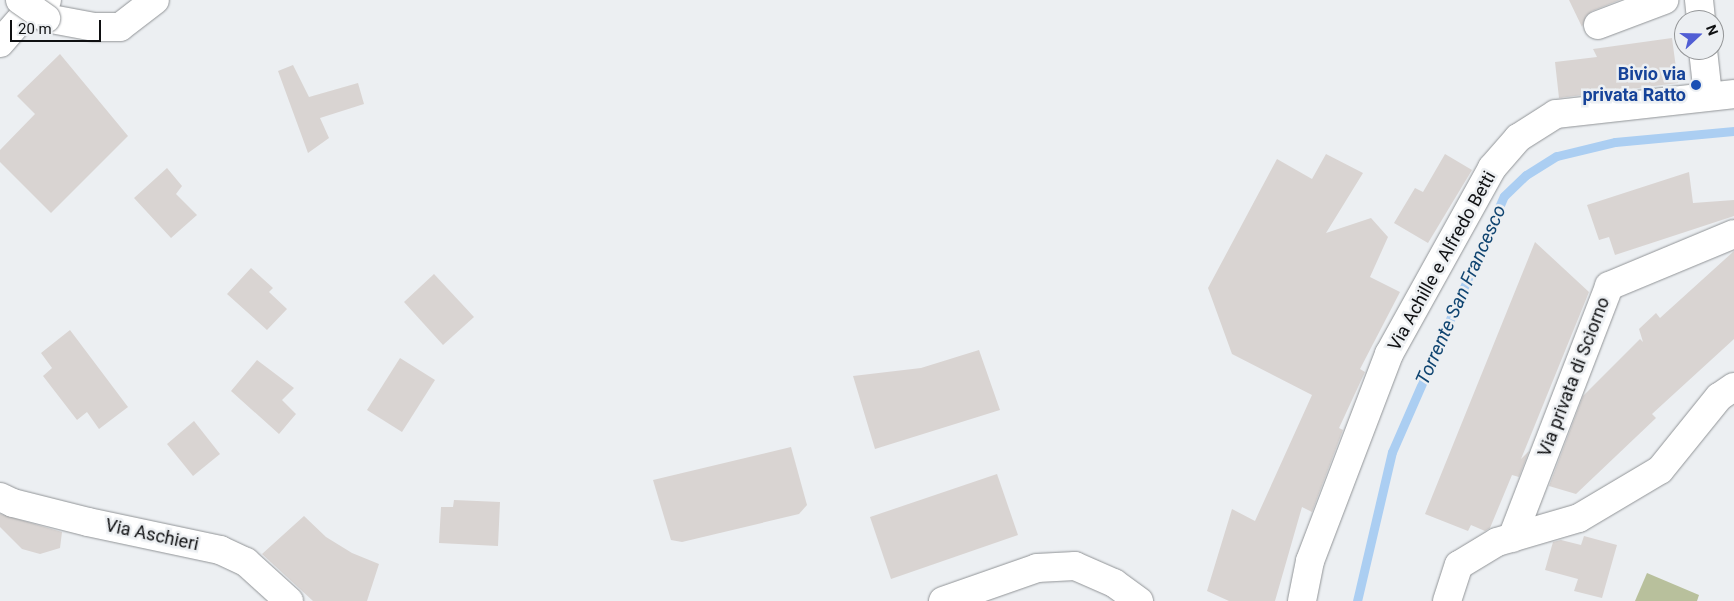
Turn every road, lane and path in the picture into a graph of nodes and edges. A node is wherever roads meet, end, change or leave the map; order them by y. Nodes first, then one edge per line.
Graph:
1 (20, 0) edge
2 (155, 0) edge
3 (1664, 0) edge
4 (47, 9) edge
5 (1598, 25) dead end
6 (0, 43) edge
7 (1708, 60) edge
8 (1721, 95) edge
9 (1734, 234) edge
10 (1734, 387) edge
11 (0, 496) edge
12 (1512, 538) junction
13 (289, 601) edge
14 (943, 601) edge
15 (1139, 601) edge
16 (1302, 601) edge
17 (1447, 601) edge

1 - 4 street, bridge
2 - 4 street
3 - 5 street
4 - 6 street
7 - 8 street
8 - 16 street, Via Achille e Alfredo Betti
9 - 12 street, Via privata di Sciorno
10 - 12 street
11 - 13 street, Via Aschieri
12 - 17 street
14 - 15 street

